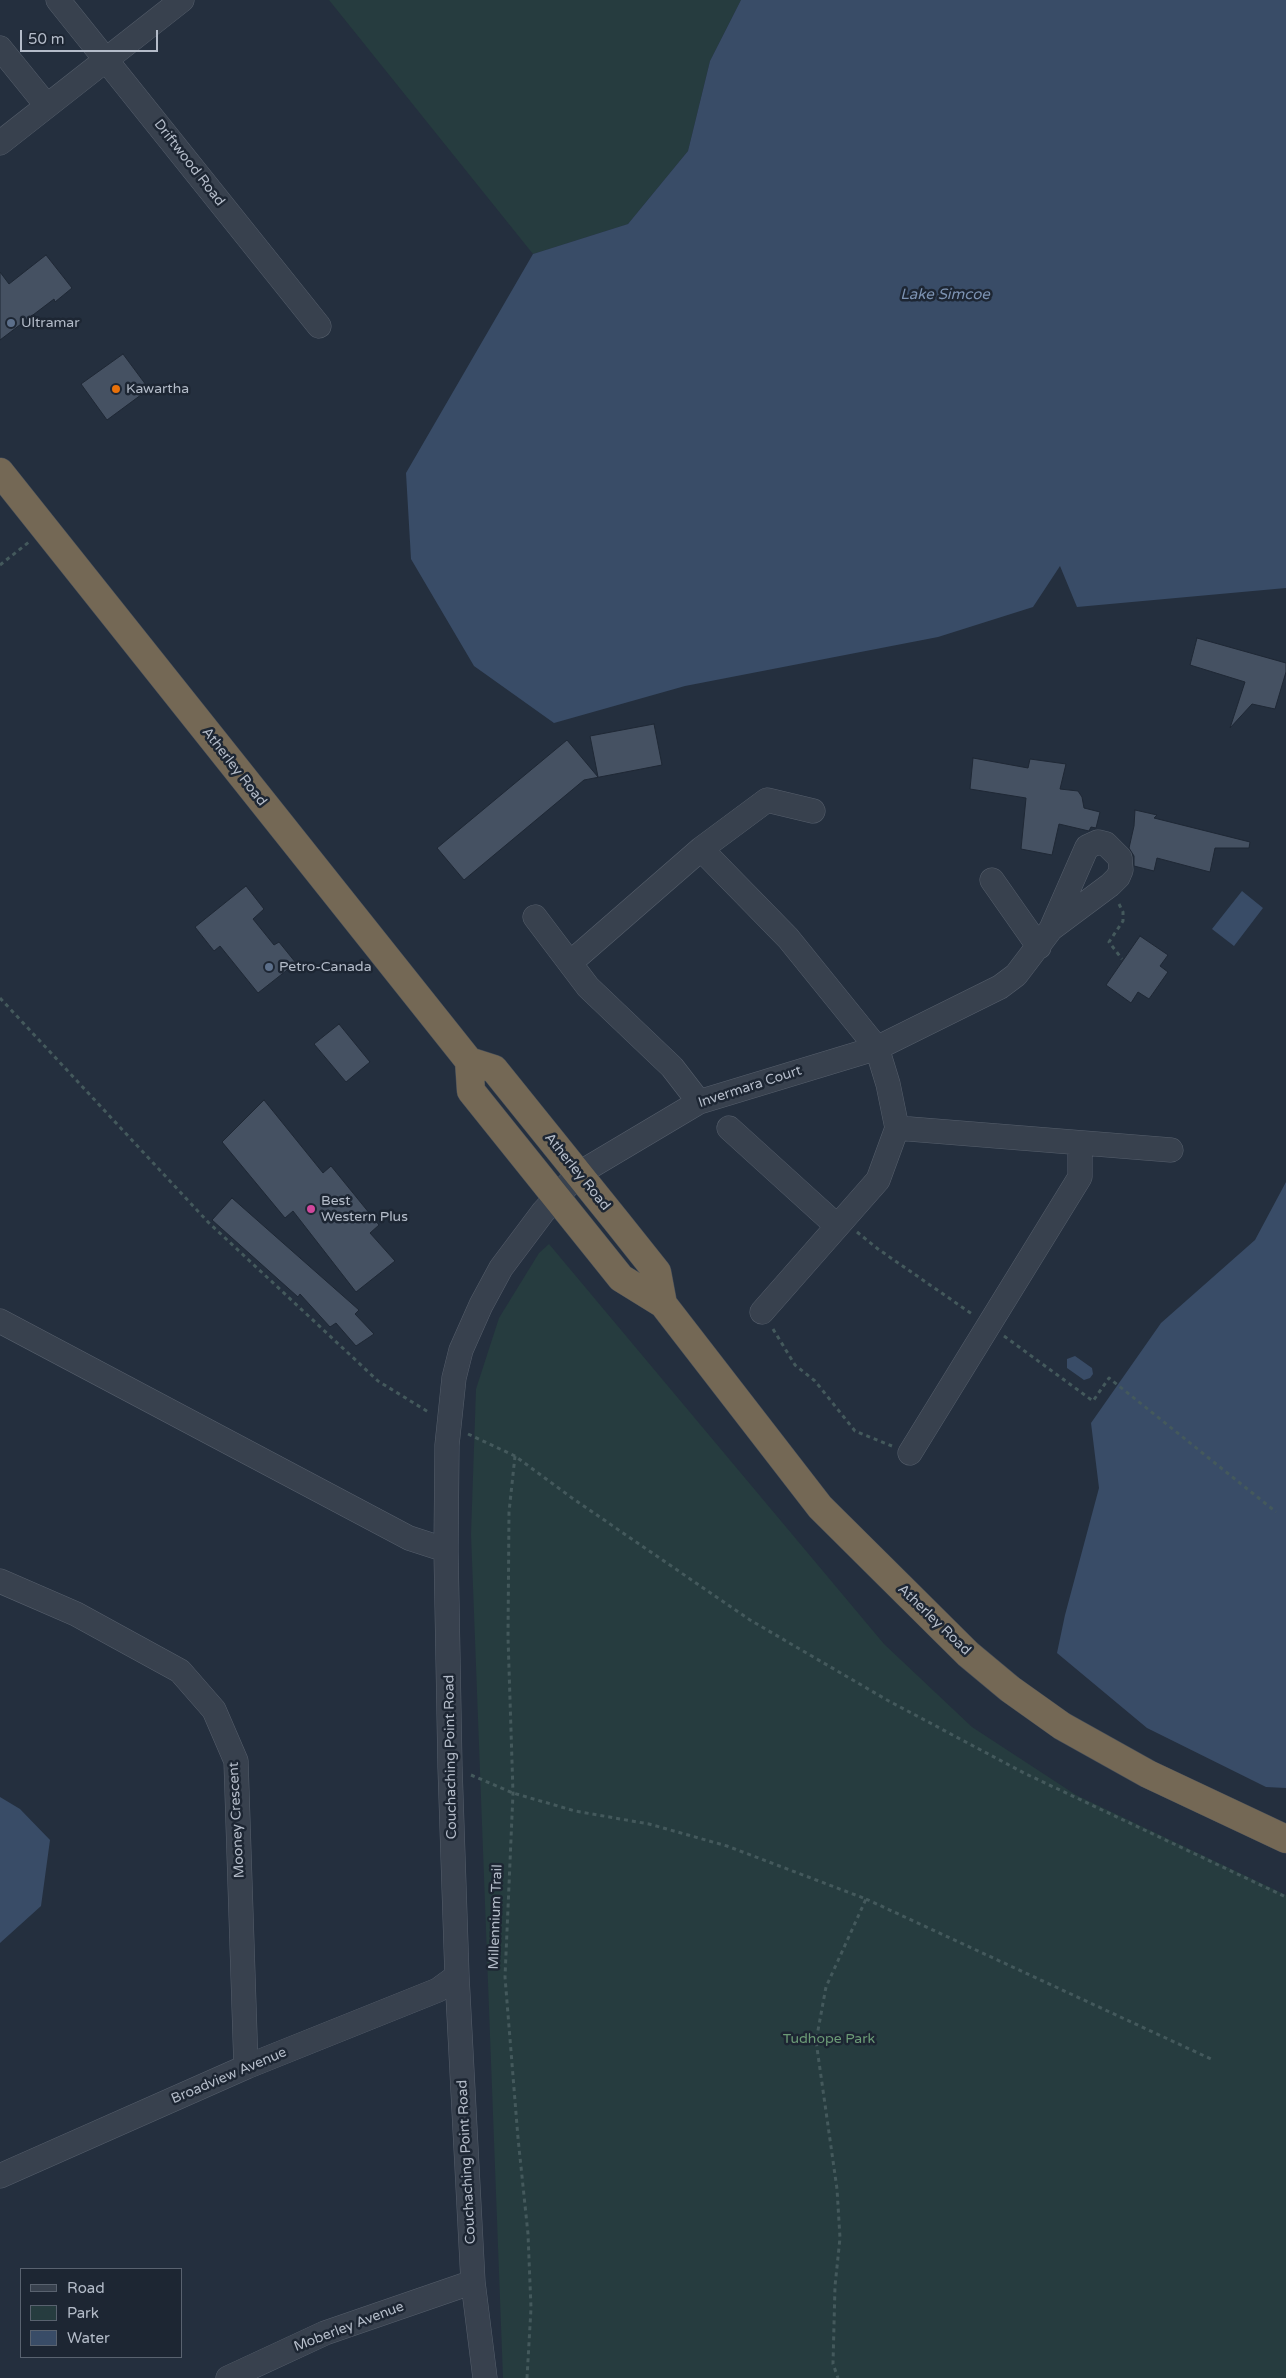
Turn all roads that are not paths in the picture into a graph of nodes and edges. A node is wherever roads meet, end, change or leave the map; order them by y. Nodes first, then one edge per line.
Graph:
1 (58, 0) edge
2 (182, 0) edge
3 (0, 48) edge
4 (107, 60) junction
5 (47, 106) junction
6 (0, 143) edge
7 (319, 326) dead end
8 (0, 472) edge
9 (812, 811) dead end
10 (701, 849) junction
11 (992, 880) dead end
12 (535, 917) dead end
13 (1045, 938) junction
14 (570, 963) junction
15 (877, 1048) junction
16 (468, 1061) junction
17 (699, 1102) junction
18 (729, 1128) dead end
19 (897, 1128) junction
20 (1080, 1144) junction
21 (1170, 1150) dead end
22 (578, 1174) junction
23 (557, 1196) junction
24 (837, 1226) junction
25 (663, 1304) junction
26 (762, 1312) road end
27 (0, 1321) edge
28 (910, 1453) road end
29 (446, 1550) junction
30 (0, 1581) edge
31 (1286, 1839) edge
32 (457, 1976) junction
33 (246, 2068) junction
34 (0, 2176) edge
35 (473, 2282) junction
36 (228, 2378) edge
37 (485, 2378) edge

1 - 4 street, Driftwood Road
2 - 4 street
3 - 5 street
4 - 5 street
4 - 7 street, Driftwood Road
5 - 6 street
8 - 16 highway, Atherley Road
9 - 10 street
10 - 14 street
10 - 15 street
11 - 13 street
12 - 14 street
13 - 13 street
13 - 15 street, Invermara Court
14 - 17 street
15 - 17 street, Invermara Court
15 - 19 street
16 - 22 highway, Atherley Road
16 - 23 highway, Atherley Road
17 - 22 street, Invermara Court
18 - 24 street
19 - 20 street
19 - 24 street
20 - 21 street
20 - 28 street
22 - 23 street, Couchaching Point Road
22 - 25 highway, Atherley Road
23 - 25 highway, Atherley Road
23 - 29 street, Couchaching Point Road
24 - 26 street
25 - 31 highway, Atherley Road
27 - 29 street
29 - 32 street, Couchaching Point Road
30 - 33 street, Mooney Crescent
32 - 33 street, Broadview Avenue
32 - 35 street, Couchaching Point Road
33 - 34 street, Broadview Avenue
35 - 36 street, Moberley Avenue
35 - 37 street, Couchaching Point Road

